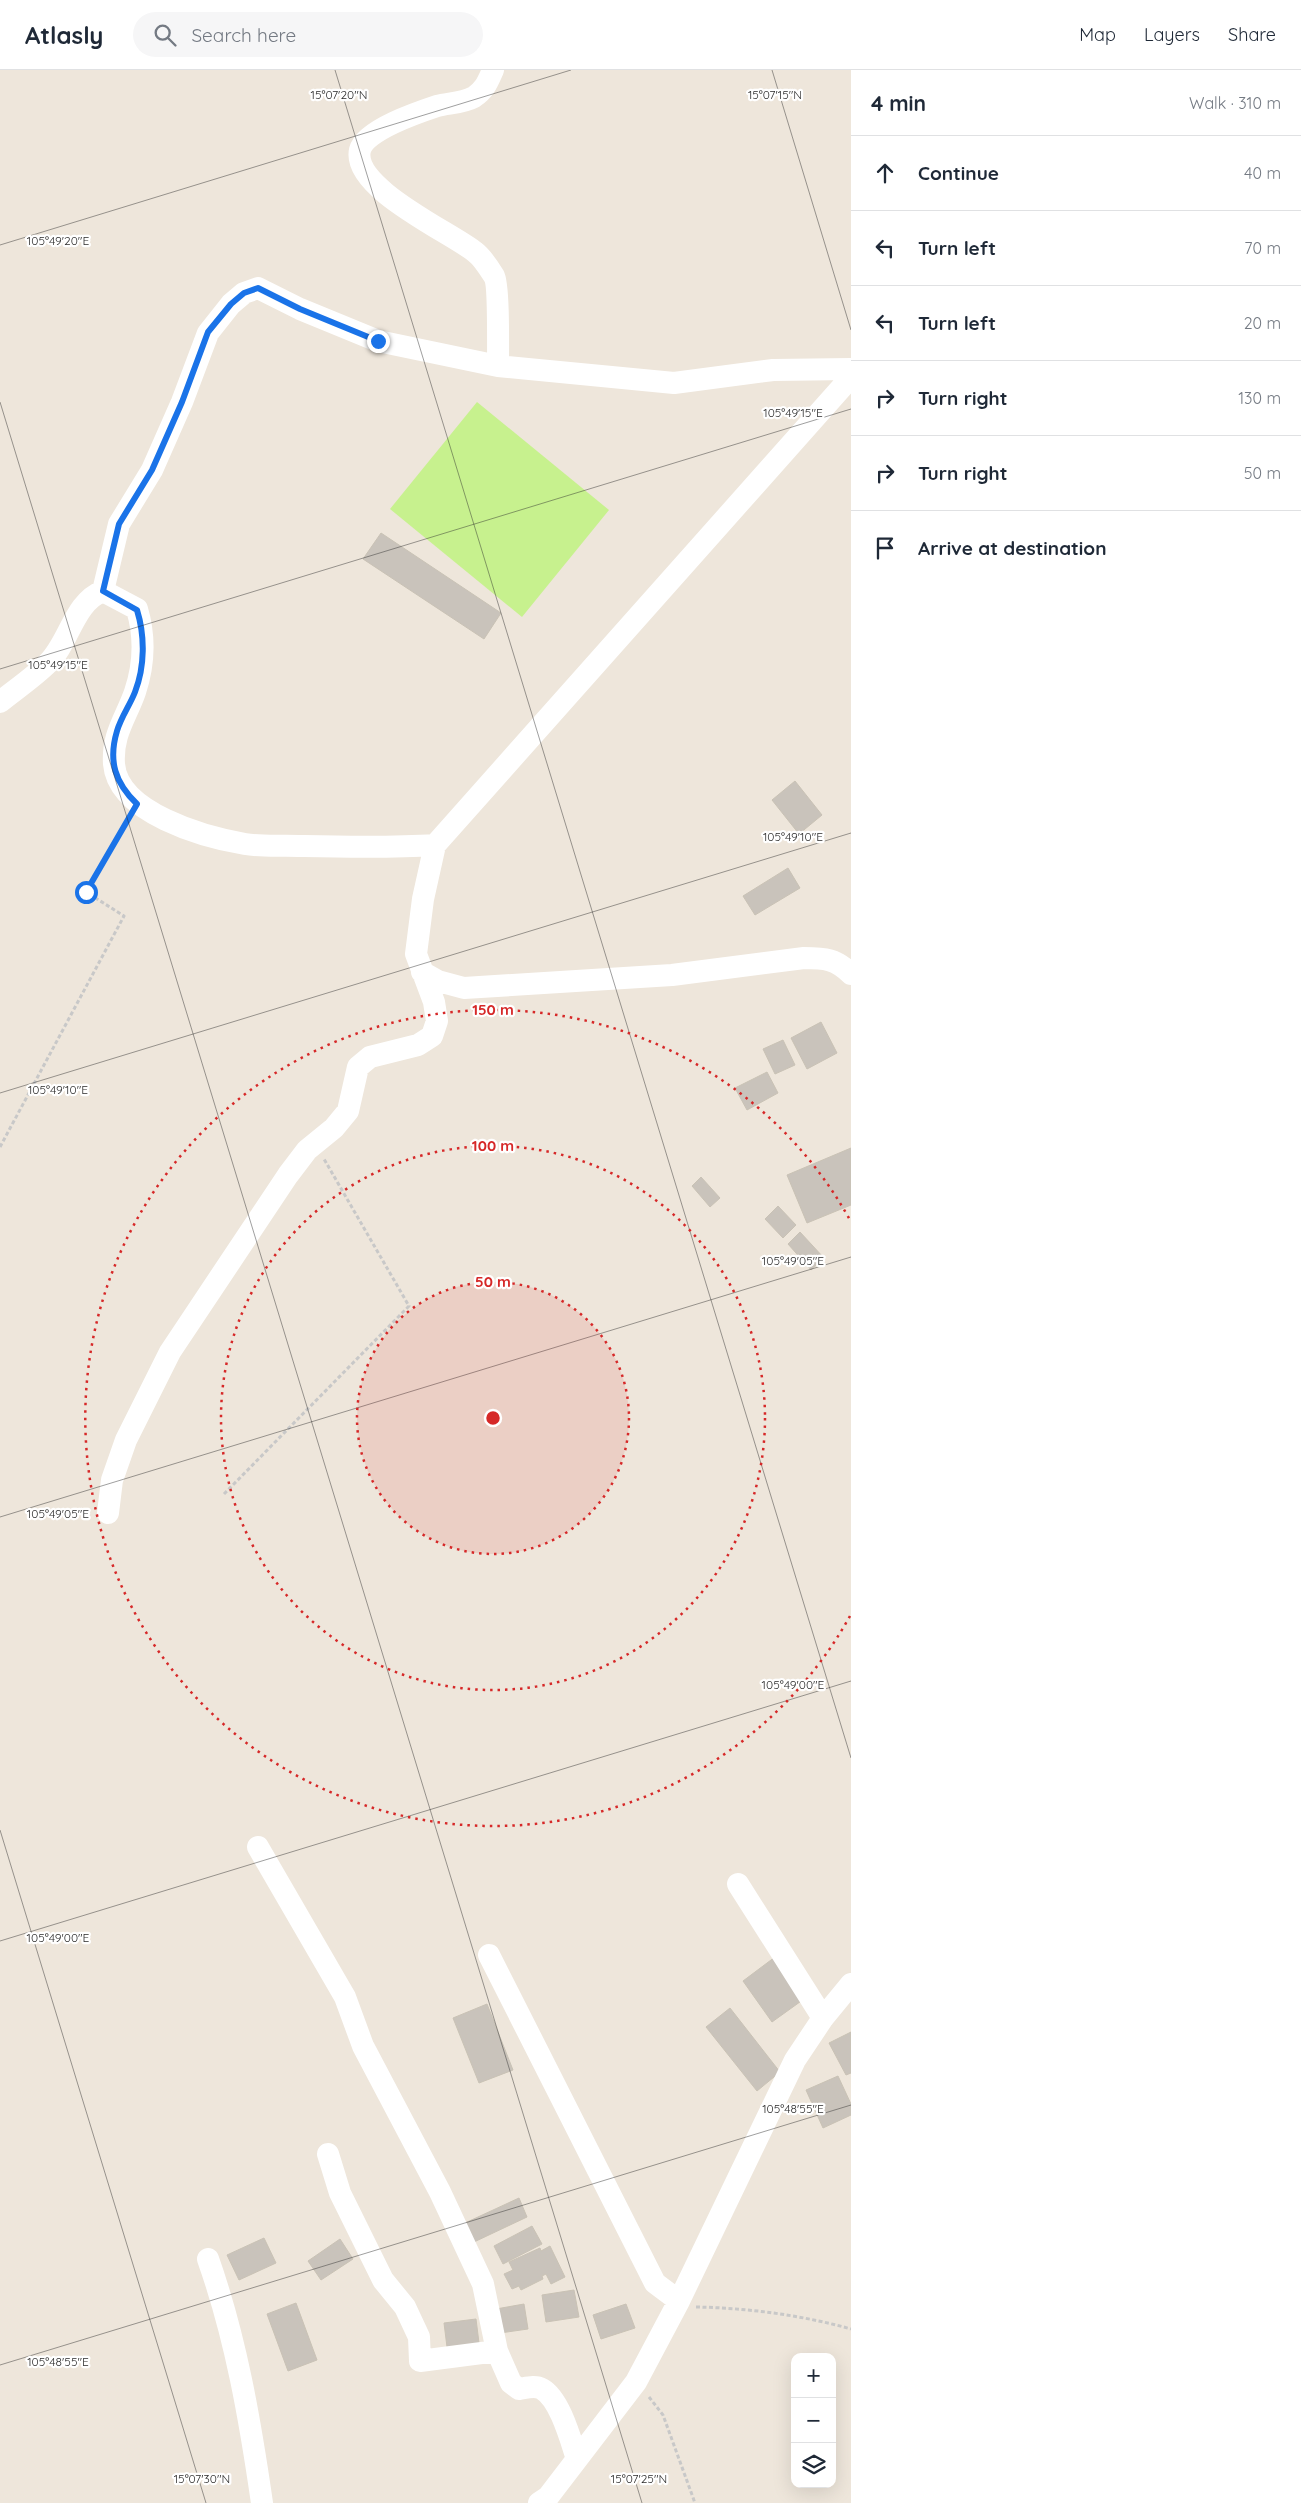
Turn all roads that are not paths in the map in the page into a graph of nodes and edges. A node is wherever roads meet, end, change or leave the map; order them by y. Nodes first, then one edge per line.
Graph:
1 (493, 70) edge
2 (498, 366) junction
3 (851, 369) edge
4 (851, 377) edge
5 (103, 591) junction
6 (0, 702) edge
7 (435, 845) junction
8 (422, 972) junction
9 (851, 974) edge
10 (108, 1513) dead end
11 (258, 1847) dead end
12 (738, 1884) dead end
13 (489, 1955) dead end
14 (851, 1984) edge
15 (823, 2018) junction
16 (328, 2154) dead end
17 (208, 2259) dead end
18 (678, 2304) junction
19 (497, 2351) junction
20 (577, 2460) junction
21 (262, 2503) edge
22 (539, 2503) edge

1 - 2 street
2 - 3 street
2 - 5 street
4 - 7 street
5 - 6 street
5 - 7 street
7 - 8 street
8 - 9 street
8 - 10 street
11 - 19 street
12 - 15 street
13 - 18 street
14 - 15 street
15 - 18 street
16 - 19 street
17 - 21 street
18 - 20 street
19 - 20 street
20 - 22 street

